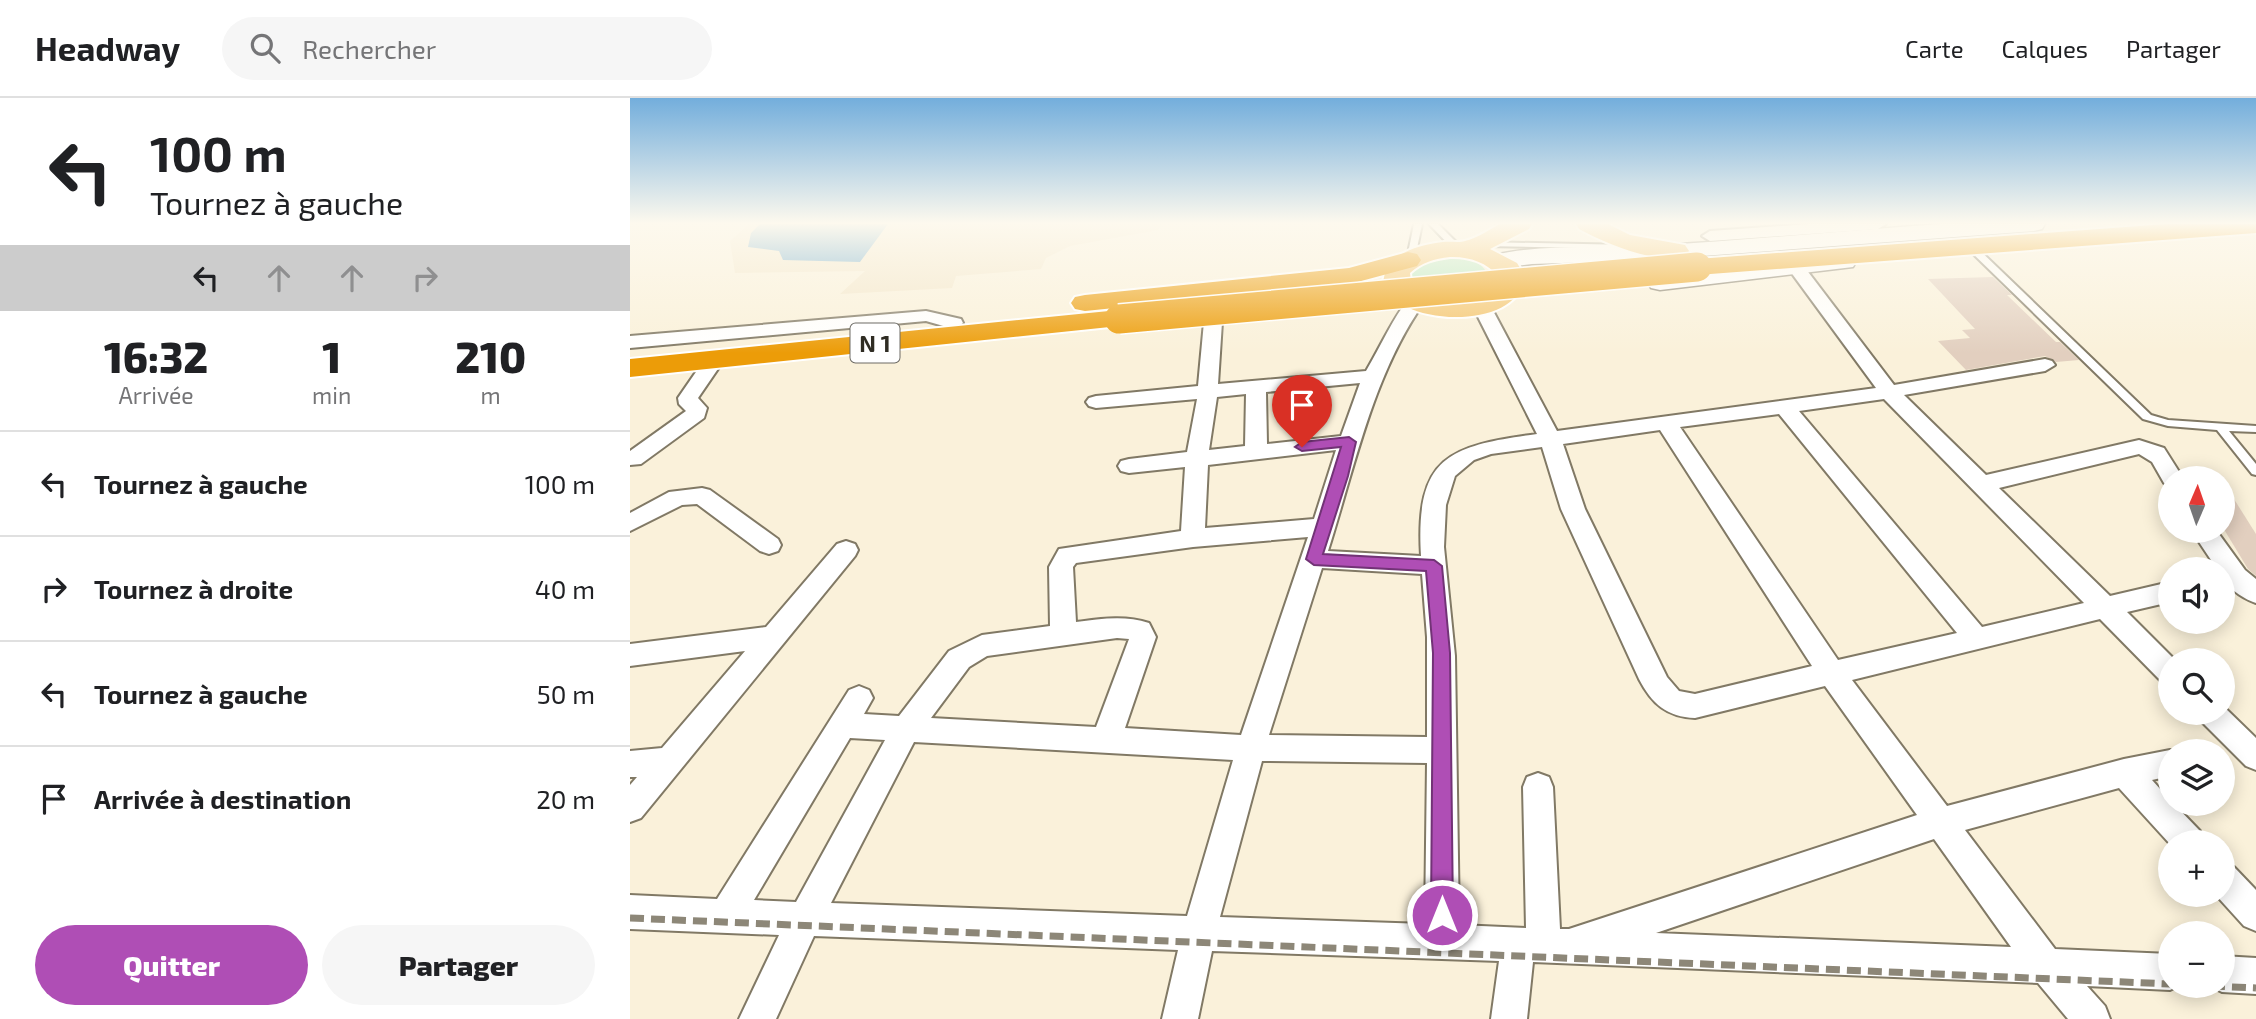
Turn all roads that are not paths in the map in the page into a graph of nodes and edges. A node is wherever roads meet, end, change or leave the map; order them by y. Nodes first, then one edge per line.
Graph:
1 (1382, 267) edge
2 (1402, 267) edge
3 (1506, 267) edge
4 (1606, 267) edge
5 (1715, 267) edge
6 (1794, 267) edge
7 (1993, 267) edge
8 (1488, 302) junction
9 (1419, 305) junction
10 (1213, 321) junction
11 (954, 323) junction
12 (997, 325) junction
13 (630, 342) edge
14 (630, 352) edge
15 (714, 360) junction
16 (2045, 365) dead end
17 (630, 368) edge
18 (1373, 376) junction
19 (1256, 387) junction
20 (1208, 391) junction
21 (1889, 392) junction
22 (1096, 402) dead end
23 (1784, 407) junction
24 (1665, 423) junction
25 (2220, 426) junction
26 (2256, 429) edge
27 (1550, 440) junction
28 (1349, 442) junction
29 (1256, 452) junction
30 (1197, 458) junction
31 (633, 459) dead end
32 (1129, 466) dead end
33 (2166, 466) edge
34 (2256, 471) edge
35 (1982, 484) junction
36 (630, 523) edge
37 (1324, 527) junction
38 (1193, 538) junction
39 (769, 545) dead end
40 (846, 550) dead end
41 (1314, 559) junction
42 (1434, 566) junction
43 (2235, 581) edge
44 (2256, 593) edge
45 (2158, 595) edge
46 (2105, 607) junction
47 (1063, 634) junction
48 (772, 637) junction
49 (1978, 640) junction
50 (630, 654) edge
51 (2158, 660) edge
52 (1832, 674) junction
53 (859, 698) dead end
54 (842, 725) junction
55 (2221, 725) edge
56 (907, 727) junction
57 (1106, 740) junction
58 (1249, 748) junction
59 (1441, 750) junction
60 (2242, 752) edge
61 (668, 761) junction
62 (630, 764) edge
63 (2158, 765) edge
64 (2124, 772) junction
65 (1538, 787) dead end
66 (630, 808) edge
67 (1941, 822) junction
68 (2178, 830) edge
69 (2235, 892) edge
70 (630, 912) edge
71 (2256, 914) edge
72 (726, 916) junction
73 (805, 919) junction
74 (1198, 932) junction
75 (1442, 943) junction
76 (1542, 947) junction
77 (2045, 965) junction
78 (2158, 971) edge
79 (2235, 975) edge
80 (2256, 976) edge
81 (757, 1019) edge
82 (1180, 1019) edge
83 (1509, 1019) edge
84 (2092, 1019) edge

1 - 12 highway
2 - 9 main road
3 - 8 main road
4 - 12 highway, N 1, bridge
5 - 8 street
6 - 21 street
7 - 25 lane
8 - 9 main road
8 - 27 street
9 - 10 main road
9 - 18 street
10 - 12 highway
10 - 20 street
11 - 12 highway, N 1
11 - 13 street
11 - 14 highway, N 1
12 - 15 highway, N 1
15 - 17 highway, N 1
15 - 31 street
16 - 21 street
18 - 19 street
18 - 28 street
19 - 20 street
19 - 29 street
20 - 22 street
20 - 30 street
21 - 23 street
21 - 35 street
23 - 24 street
23 - 49 street
24 - 27 street
24 - 52 street
25 - 26 lane
25 - 34 lane
27 - 42 street
27 - 52 street
28 - 29 street
28 - 37 street
29 - 30 street
30 - 32 street
30 - 38 street
33 - 35 street
35 - 46 street
36 - 39 street
37 - 38 street
37 - 41 street
38 - 47 street
40 - 48 street
41 - 42 street
41 - 58 street
42 - 59 street
43 - 44 street
45 - 46 street
46 - 49 street
46 - 51 street
47 - 56 street
47 - 57 street
48 - 50 street
48 - 61 street
49 - 52 street
52 - 67 street
53 - 54 street
54 - 56 street
54 - 72 street
55 - 60 street
56 - 57 street
56 - 73 street
57 - 58 street
58 - 59 street
58 - 74 street
59 - 75 street
61 - 62 street
61 - 66 street
63 - 64 street
64 - 67 street
64 - 68 street
65 - 76 street
67 - 76 street
67 - 77 street
69 - 71 street
70 - 72 street
72 - 73 street
73 - 74 street
73 - 81 street
74 - 75 street
74 - 82 street
75 - 76 street
76 - 77 street
76 - 83 street
77 - 78 street
77 - 84 street
79 - 80 street

